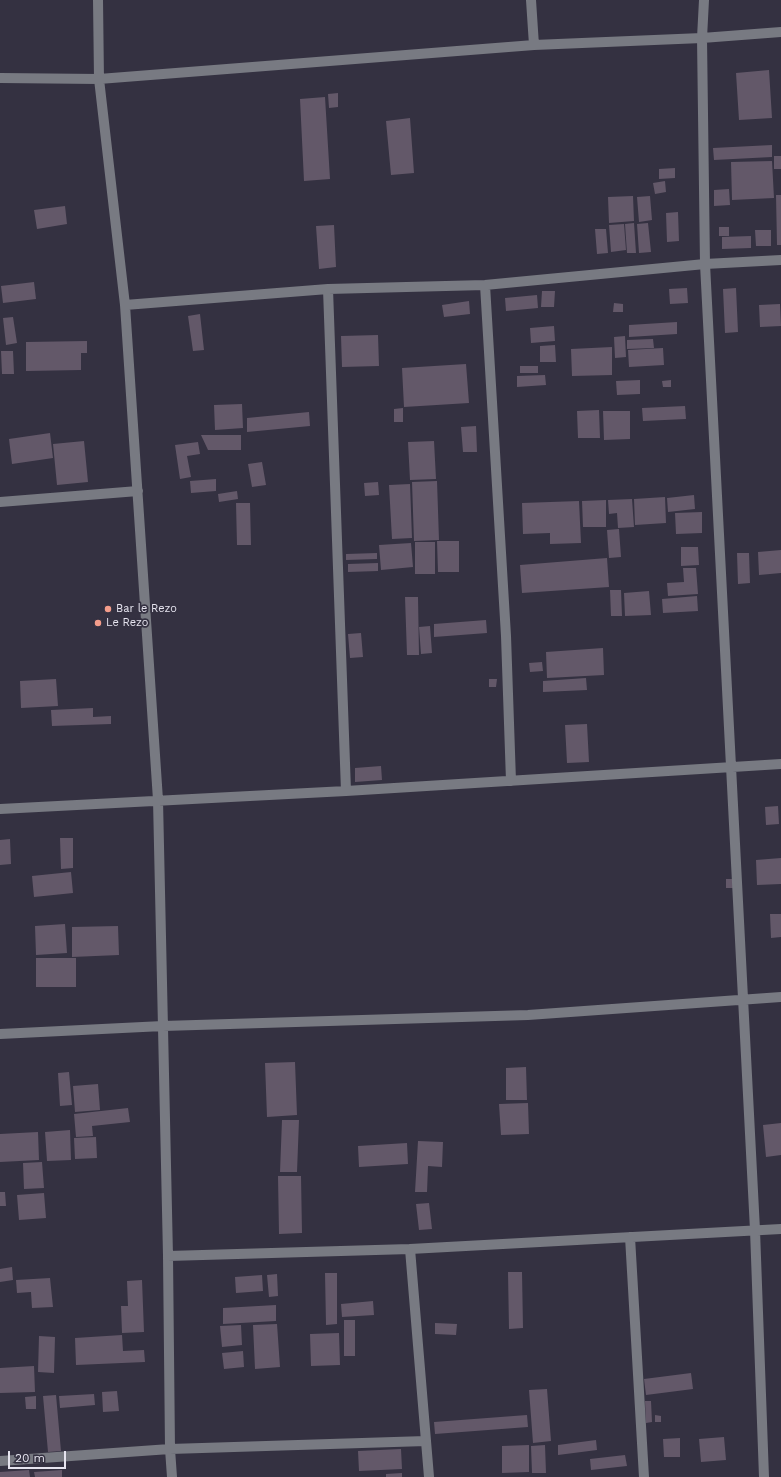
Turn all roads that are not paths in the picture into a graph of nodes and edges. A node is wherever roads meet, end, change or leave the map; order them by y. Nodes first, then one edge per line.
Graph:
1 (98, 0) edge
2 (532, 0) edge
3 (704, 0) edge
4 (781, 32) edge
5 (702, 38) junction
6 (534, 45) junction
7 (0, 78) edge
8 (98, 79) junction
9 (781, 260) edge
10 (705, 264) junction
11 (485, 286) junction
12 (328, 289) junction
13 (125, 305) junction
14 (138, 491) junction
15 (0, 502) edge
16 (781, 764) edge
17 (731, 767) junction
18 (511, 781) junction
19 (346, 791) junction
20 (158, 800) junction
21 (0, 809) edge
22 (781, 997) edge
23 (743, 999) junction
24 (163, 1026) junction
25 (0, 1034) edge
26 (781, 1229) edge
27 (755, 1230) junction
28 (630, 1237) junction
29 (410, 1249) junction
30 (168, 1256) junction
31 (426, 1441) junction
32 (170, 1449) junction
33 (0, 1460) edge
34 (172, 1477) edge
35 (429, 1477) edge
36 (644, 1477) edge
37 (764, 1477) edge

1 - 8 street
2 - 6 street
3 - 5 street
4 - 5 street
5 - 6 street
5 - 10 street
6 - 8 street
7 - 8 street
8 - 13 street
9 - 10 street
10 - 11 street
10 - 17 street
11 - 12 street
11 - 18 street
12 - 13 street
12 - 19 street
13 - 14 street
14 - 15 street
14 - 20 street
16 - 17 street
17 - 18 street
17 - 23 street
18 - 19 street
19 - 20 street
20 - 21 street
20 - 24 street
22 - 23 street
23 - 24 street
23 - 27 street
24 - 25 street
24 - 30 street
26 - 27 street
27 - 28 street
27 - 37 street
28 - 29 street
28 - 36 street
29 - 30 street
29 - 31 street
30 - 32 street
31 - 32 street
31 - 35 street
32 - 33 street
32 - 34 street

